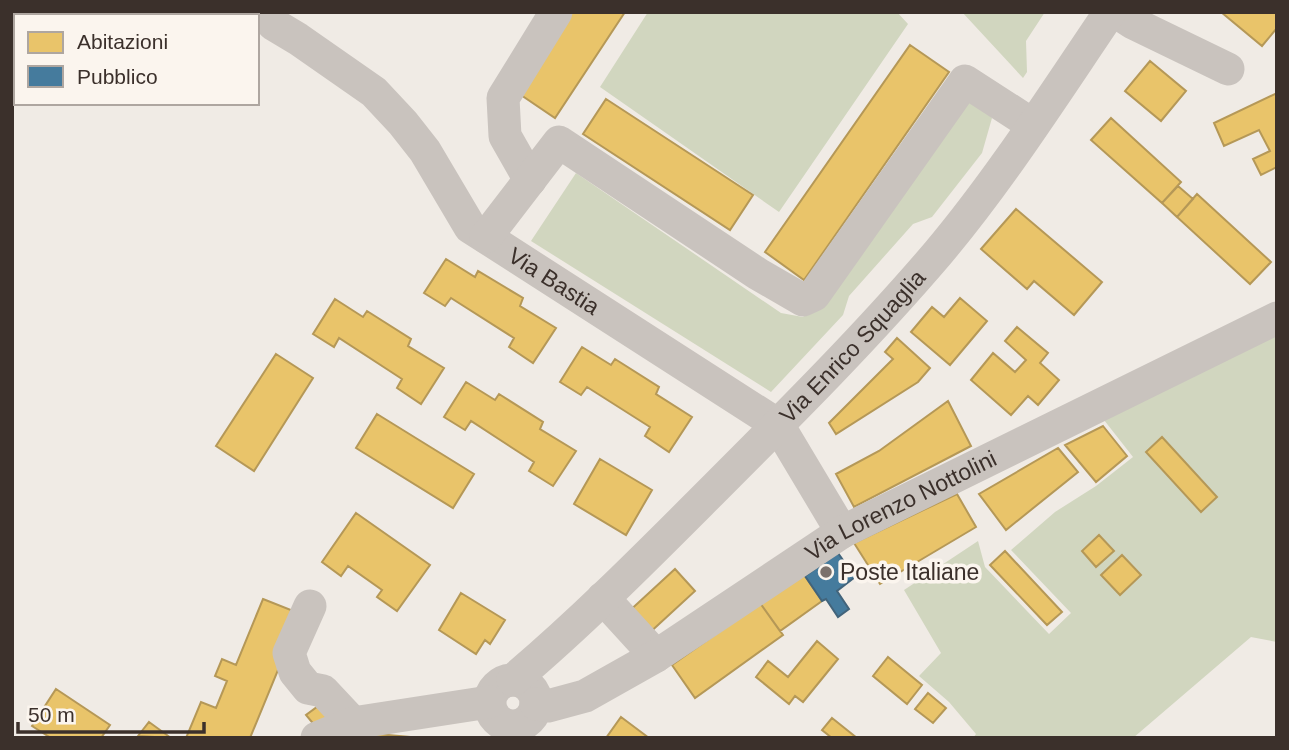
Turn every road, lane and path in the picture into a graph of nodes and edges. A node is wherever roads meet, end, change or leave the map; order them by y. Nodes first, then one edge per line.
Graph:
1 (556, 12) edge
2 (1110, 12) edge
3 (1116, 12) edge
4 (273, 24) dead end
5 (1228, 69) dead end
6 (1033, 125) junction
7 (530, 180) junction
8 (486, 237) junction
9 (1277, 318) edge
10 (778, 425) junction
11 (842, 532) junction
12 (603, 598) junction
13 (310, 607) dead end
14 (656, 656) junction
15 (513, 712) edge
16 (353, 723) junction
17 (317, 738) edge

1 - 7 street
2 - 6 street, Via Enrico Squaglia
3 - 5 street
4 - 8 street, Via Bastia
6 - 7 street
6 - 10 street, Via Enrico Squaglia
7 - 8 street
8 - 10 street, Via Bastia
9 - 11 street, Via Lorenzo Nottolini
10 - 11 street, Via Bastia
10 - 12 street, Via Enrico Squaglia
11 - 14 street, Via Lorenzo Nottolini
12 - 14 street
12 - 15 street, Via Enrico Squaglia
13 - 16 street
14 - 15 street, Via Lorenzo Nottolini
15 - 16 street, Via Lorenzo Nottolini
16 - 17 street, Via Lorenzo Nottolini

